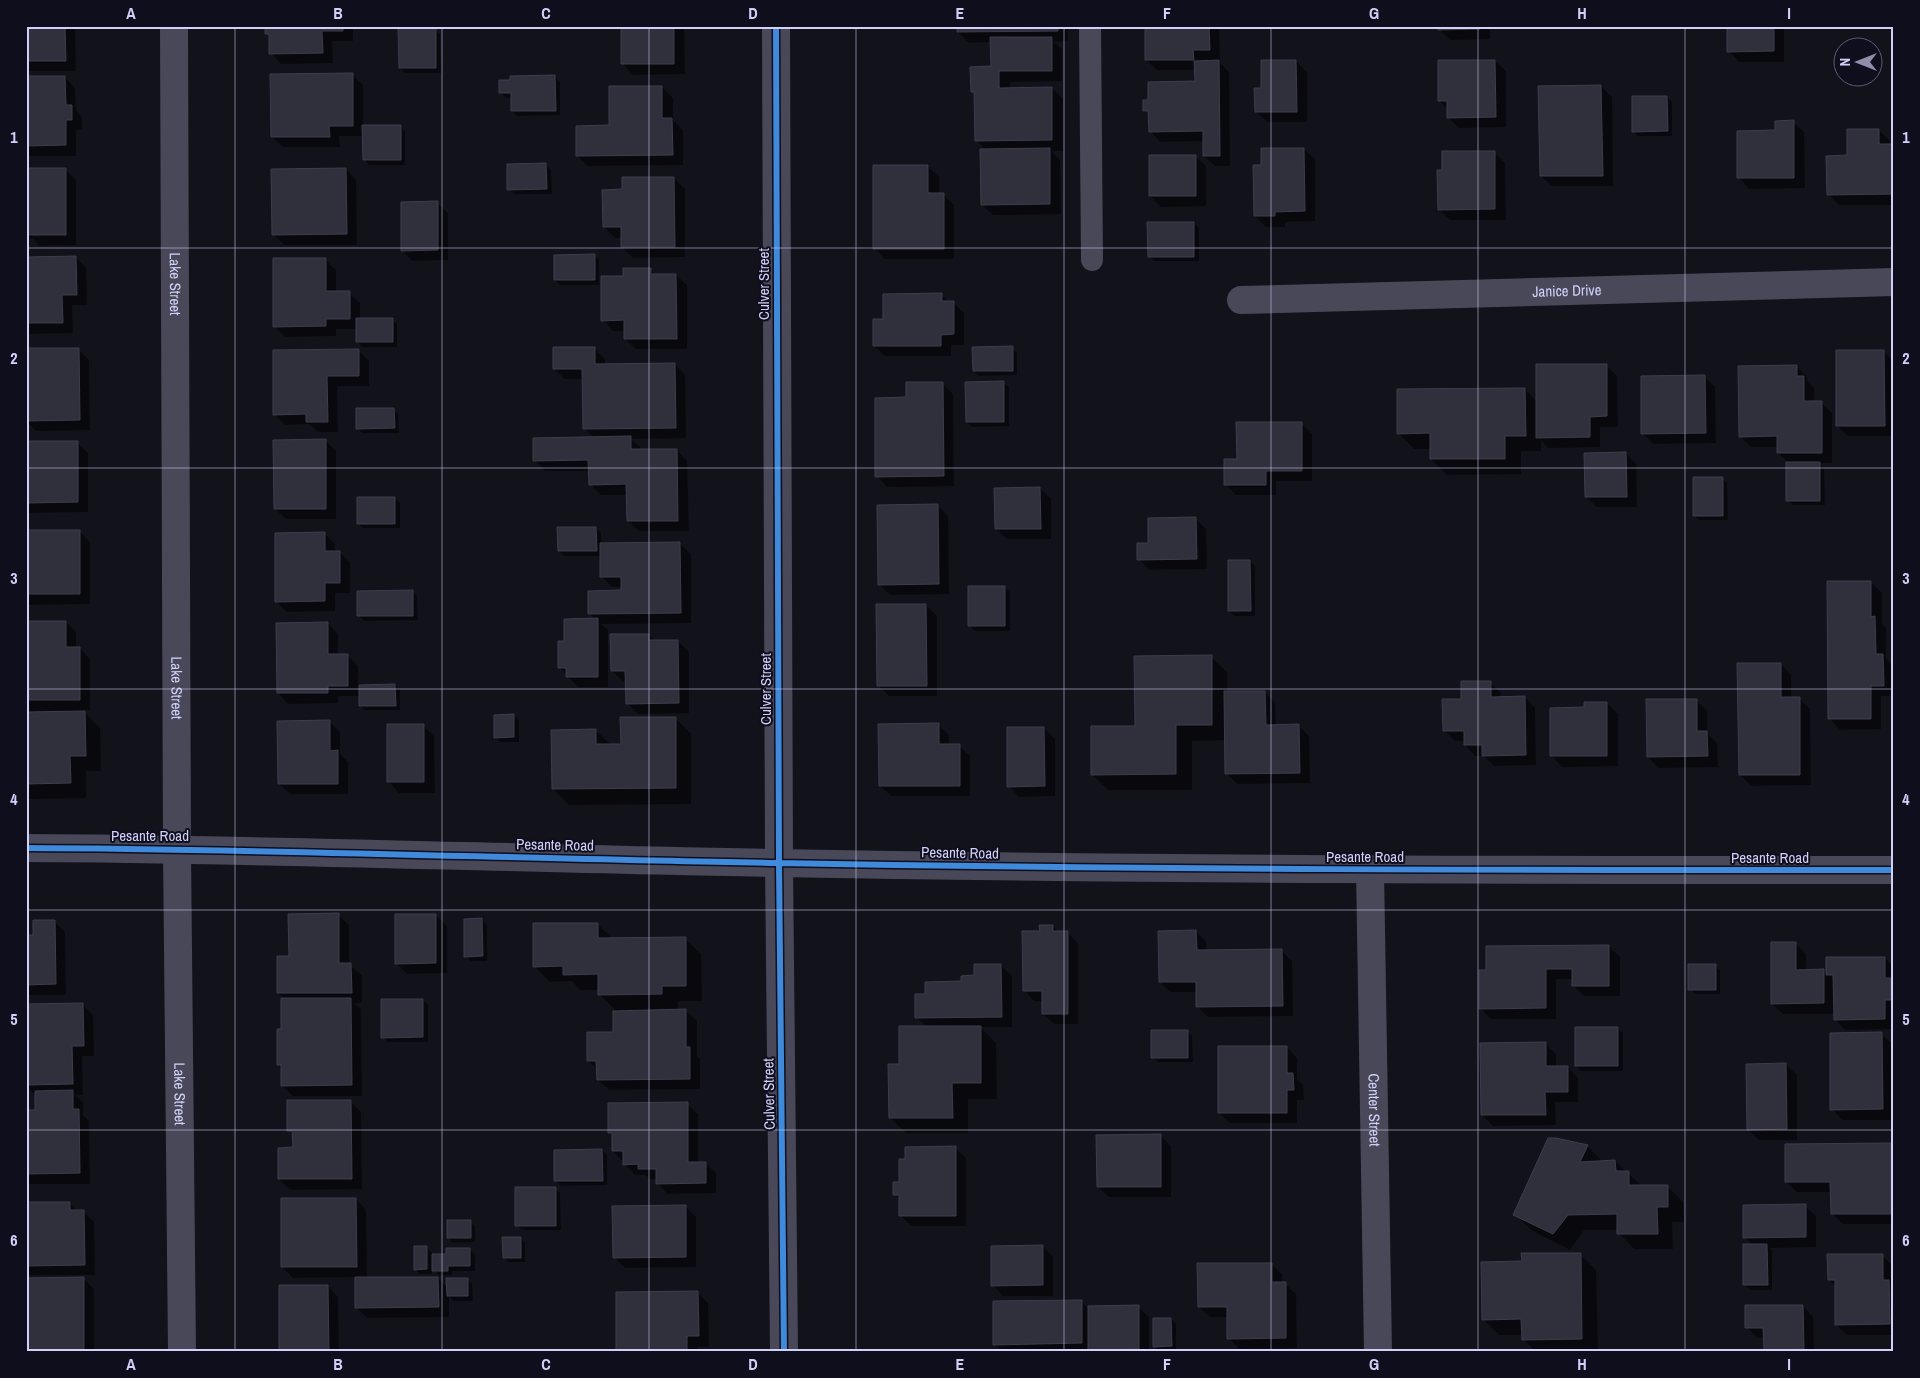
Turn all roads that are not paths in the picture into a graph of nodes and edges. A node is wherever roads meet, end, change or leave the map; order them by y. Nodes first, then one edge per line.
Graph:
1 (174, 26) edge
2 (776, 26) edge
3 (1090, 26) edge
4 (1092, 260) dead end
5 (1894, 282) edge
6 (1241, 300) dead end
7 (26, 848) edge
8 (177, 849) junction
9 (779, 863) junction
10 (1370, 869) junction
11 (1894, 870) edge
12 (182, 1352) edge
13 (784, 1352) edge
14 (1378, 1352) edge

1 - 8 street, Lake Street
2 - 9 street, Culver Street
3 - 4 lane
5 - 6 street, Janice Drive
7 - 8 street, Pesante Road
8 - 9 street, Pesante Road
8 - 12 street, Lake Street
9 - 10 street, Pesante Road
9 - 13 street, Culver Street
10 - 11 street, Pesante Road
10 - 14 street, Center Street

